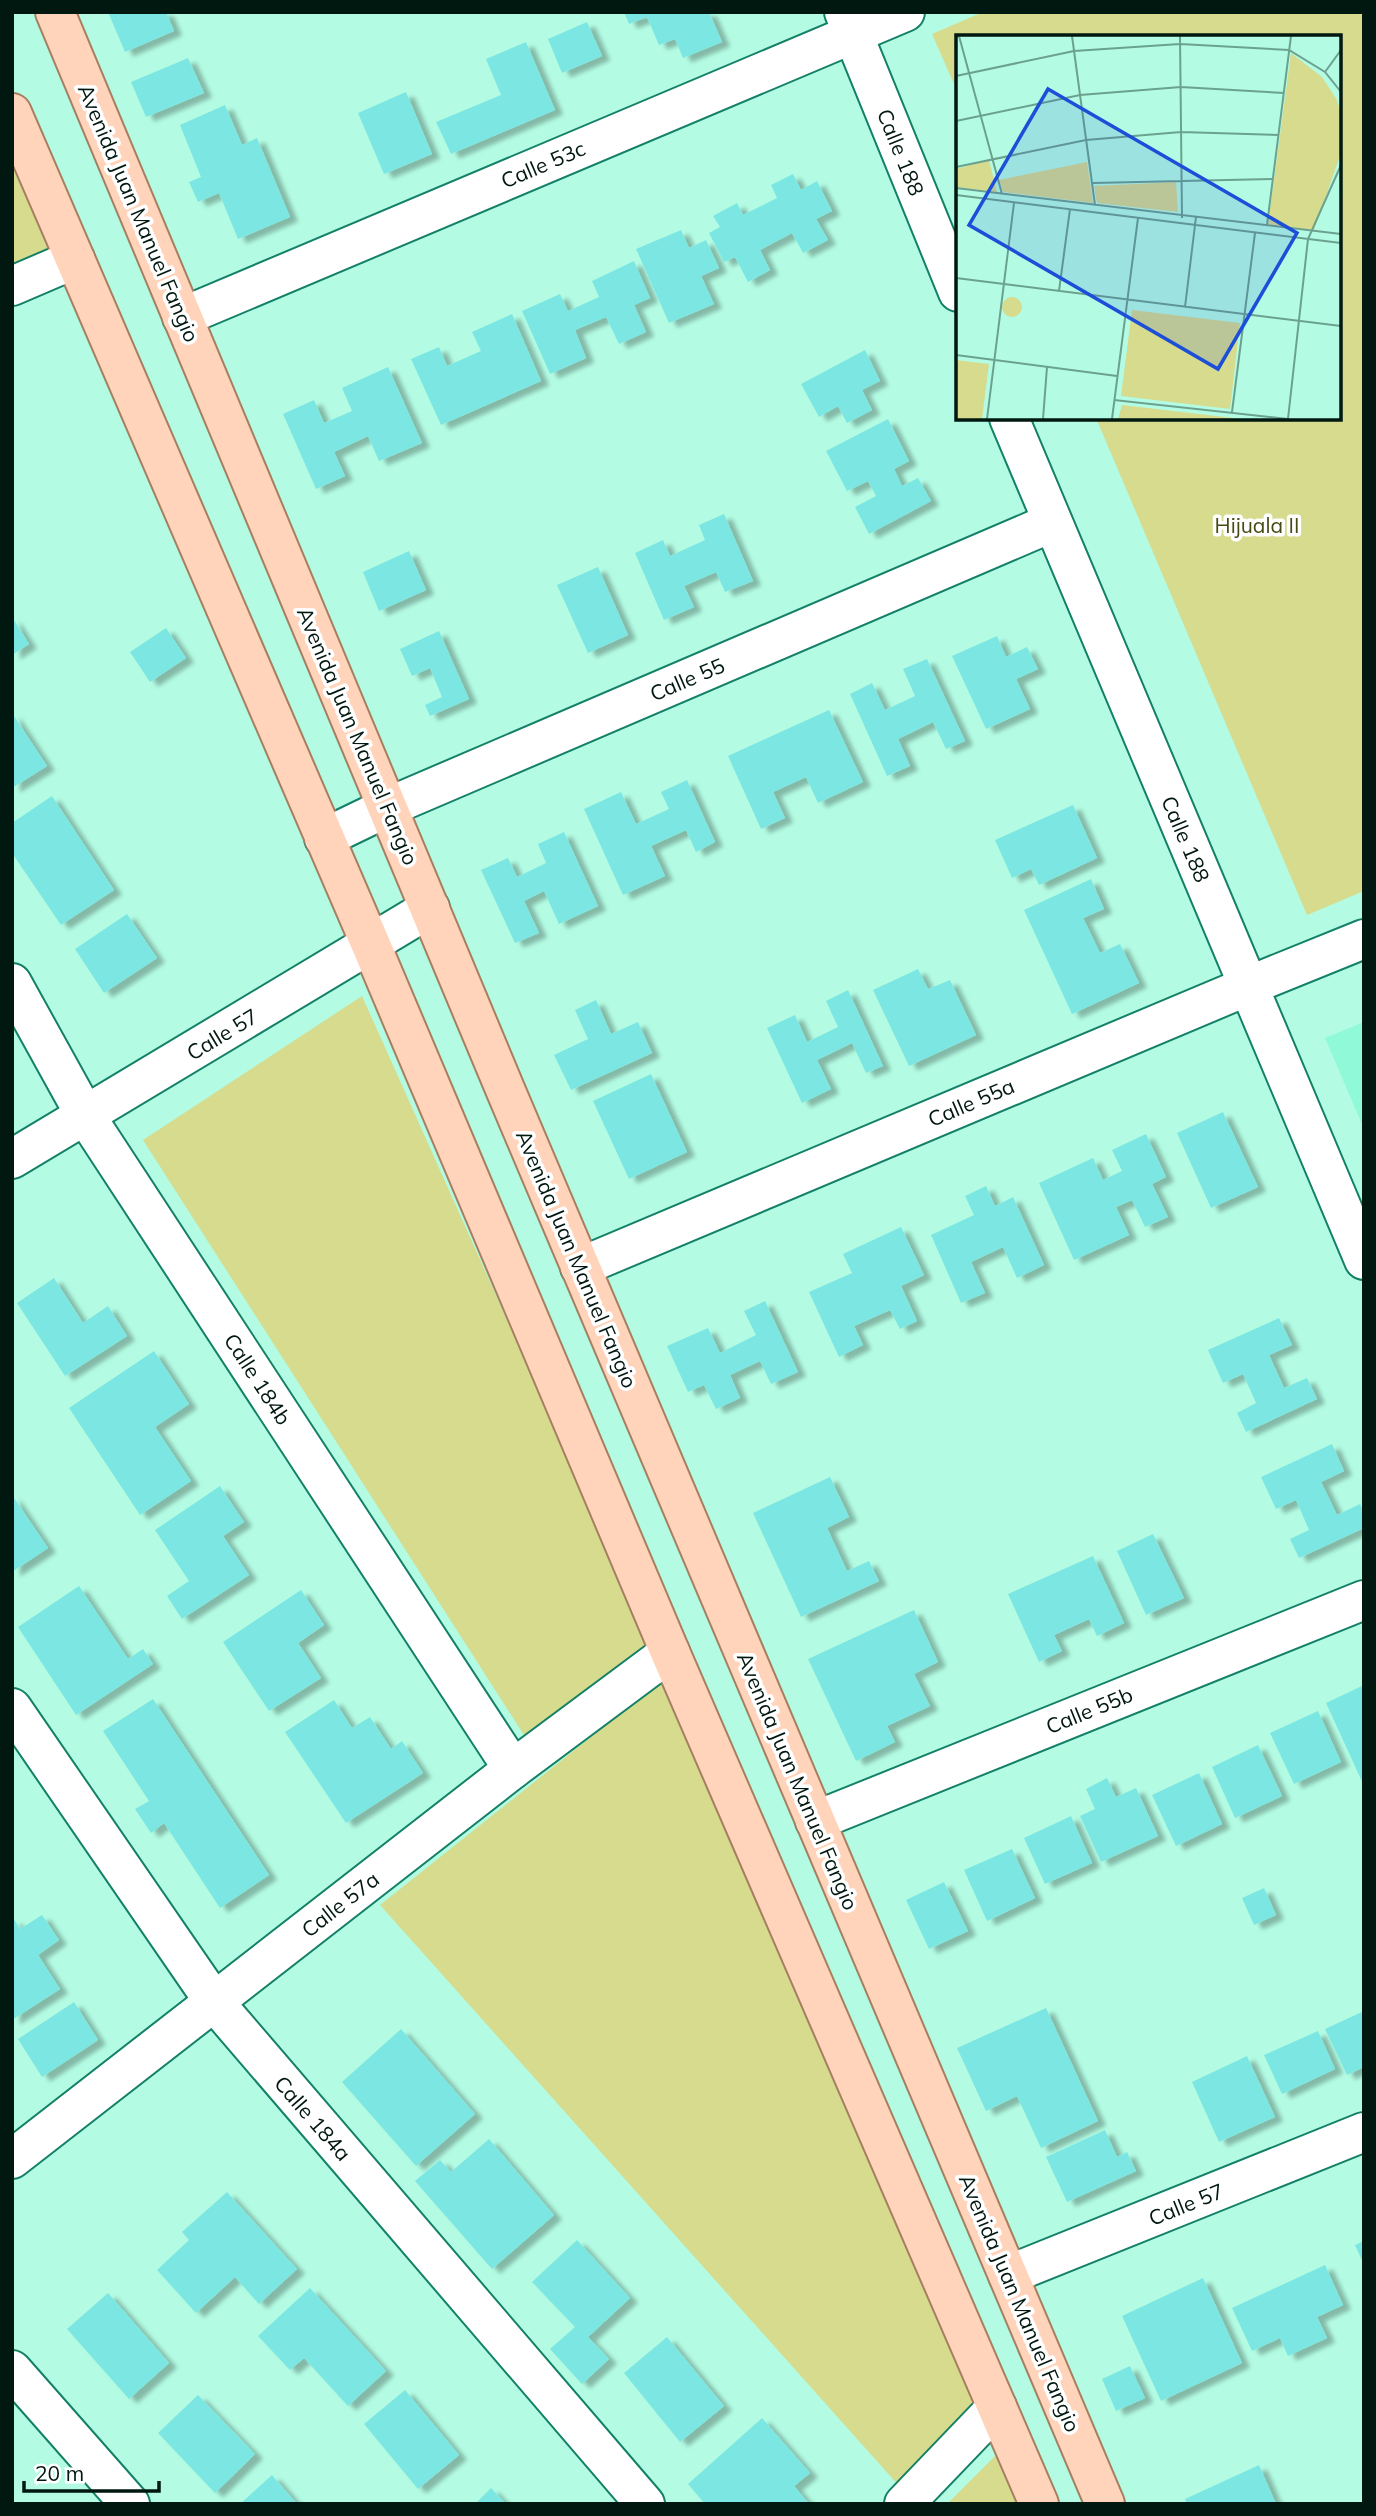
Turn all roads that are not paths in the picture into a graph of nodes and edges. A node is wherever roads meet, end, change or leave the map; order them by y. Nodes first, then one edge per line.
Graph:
1 (55, 12) edge
2 (905, 12) edge
3 (848, 23) edge
4 (12, 113) edge
5 (75, 259) junction
6 (12, 286) edge
7 (956, 287) edge
8 (182, 317) junction
9 (1010, 420) edge
10 (1051, 523) junction
11 (388, 807) junction
12 (324, 838) junction
13 (430, 908) junction
14 (1364, 939) edge
15 (371, 945) junction
16 (12, 983) edge
17 (1248, 986) junction
18 (85, 1115) junction
19 (12, 1159) edge
20 (1364, 1260) edge
21 (580, 1267) junction
22 (1364, 1600) edge
23 (670, 1652) junction
24 (12, 1708) edge
25 (513, 1769) junction
26 (815, 1821) junction
27 (215, 2003) junction
28 (1364, 2132) edge
29 (12, 2159) edge
30 (1008, 2275) junction
31 (12, 2370) edge
32 (997, 2407) junction
33 (130, 2504) edge
34 (645, 2504) edge
35 (904, 2504) edge
36 (1039, 2504) edge
37 (1105, 2504) edge

1 - 8 main road, Avenida Juan Manuel Fangio
2 - 3 street, Calle 53c
3 - 7 street, Calle 188
3 - 8 street, Calle 53c
4 - 5 main road
5 - 6 street
5 - 12 main road
8 - 11 main road, Avenida Juan Manuel Fangio
9 - 10 street, Calle 188
10 - 11 street, Calle 55
10 - 17 street, Calle 188
11 - 12 street, Calle 55
11 - 13 main road, Avenida Juan Manuel Fangio
12 - 15 main road
13 - 15 street, Calle 57
13 - 21 main road, Avenida Juan Manuel Fangio
14 - 17 street, Calle 55a
15 - 18 street, Calle 57
15 - 23 main road
16 - 18 street, Calle 184b
17 - 20 street, Calle 188
17 - 21 street, Calle 55a
18 - 19 street, Calle 57
18 - 25 street, Calle 184b
21 - 26 main road, Avenida Juan Manuel Fangio
22 - 26 street, Calle 55b
23 - 25 street, Calle 57a
23 - 32 main road
24 - 27 street, Calle 184a
25 - 27 street, Calle 57a
26 - 30 main road, Avenida Juan Manuel Fangio
27 - 29 street, Calle 57a
27 - 34 street, Calle 184a
28 - 30 street, Calle 57
30 - 37 main road, Avenida Juan Manuel Fangio
31 - 33 street
32 - 35 street
32 - 36 main road

